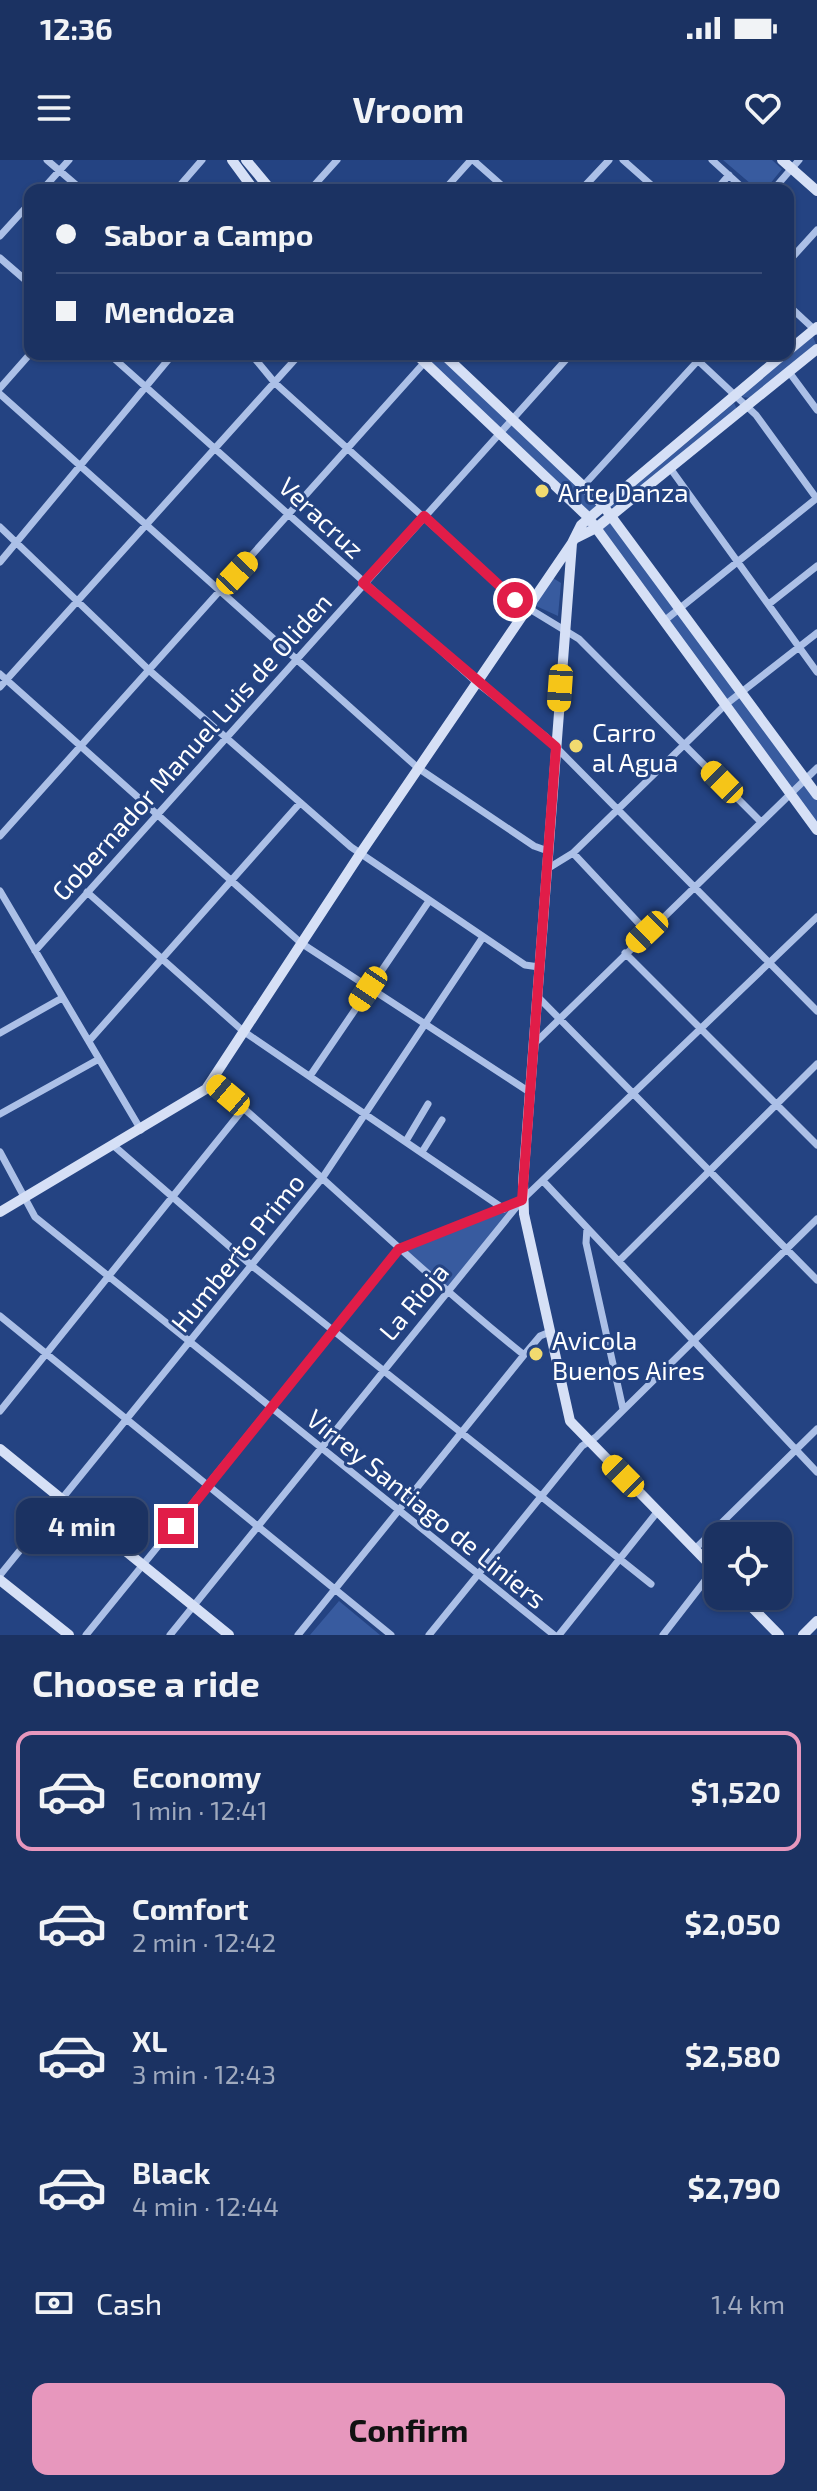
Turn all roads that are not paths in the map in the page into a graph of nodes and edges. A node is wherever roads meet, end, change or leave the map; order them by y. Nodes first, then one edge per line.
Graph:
1 (47, 160) edge
2 (69, 160) edge
3 (202, 160) edge
4 (232, 160) edge
5 (246, 160) edge
6 (337, 160) edge
7 (472, 160) edge
8 (609, 160) edge
9 (623, 160) edge
10 (712, 160) edge
11 (782, 160) edge
12 (795, 164) edge
13 (60, 170) junction
14 (729, 175) junction
15 (47, 184) edge
16 (75, 184) edge
17 (181, 184) edge
18 (250, 184) edge
19 (266, 184) edge
20 (315, 184) edge
21 (450, 184) edge
22 (500, 184) edge
23 (587, 184) edge
24 (650, 184) edge
25 (721, 184) edge
26 (739, 184) edge
27 (778, 184) edge
28 (817, 191) edge
29 (24, 210) edge
30 (817, 230) edge
31 (0, 236) edge
32 (794, 255) edge
33 (0, 258) edge
34 (24, 279) edge
35 (794, 310) edge
36 (816, 329) edge
37 (794, 346) edge
38 (817, 349) edge
39 (25, 360) edge
40 (116, 360) edge
41 (168, 360) edge
42 (256, 360) edge
43 (295, 360) edge
44 (426, 360) edge
45 (430, 360) edge
46 (450, 360) edge
47 (566, 360) edge
48 (698, 360) edge
49 (704, 360) edge
50 (777, 360) edge
51 (789, 372) junction
52 (275, 383) junction
53 (145, 386) junction
54 (0, 388) edge
55 (0, 394) edge
56 (735, 395) junction
57 (747, 405) junction
58 (817, 410) edge
59 (515, 418) junction
60 (499, 433) junction
61 (216, 447) junction
62 (350, 448) junction
63 (79, 466) junction
64 (670, 468) junction
65 (584, 485) junction
66 (817, 498) edge
67 (602, 504) junction
68 (291, 515) junction
69 (612, 515) junction
70 (424, 516) junction
71 (588, 517) junction
72 (146, 525) junction
73 (0, 527) edge
74 (596, 528) junction
75 (574, 540) junction
76 (16, 542) junction
77 (739, 561) junction
78 (0, 562) edge
79 (817, 566) edge
80 (363, 583) junction
81 (219, 593) junction
82 (76, 601) junction
83 (769, 604) junction
84 (525, 607) junction
85 (681, 608) junction
86 (664, 621) junction
87 (565, 629) junction
88 (817, 633) edge
89 (799, 647) junction
90 (295, 660) junction
91 (150, 671) junction
92 (817, 672) edge
93 (3, 676) edge
94 (476, 682) junction
95 (0, 687) edge
96 (742, 692) junction
97 (725, 705) junction
98 (226, 736) junction
99 (683, 743) junction
100 (556, 747) junction
101 (82, 748) junction
102 (418, 768) junction
103 (817, 768) edge
104 (805, 779) junction
105 (790, 794) junction
106 (817, 795) edge
107 (300, 803) junction
108 (618, 810) junction
109 (156, 814) junction
110 (760, 821) junction
111 (817, 830) edge
112 (0, 836) edge
113 (548, 851) junction
114 (573, 853) junction
115 (360, 854) junction
116 (547, 869) junction
117 (230, 881) junction
118 (695, 886) junction
119 (87, 892) junction
120 (1, 896) edge
121 (429, 901) junction
122 (817, 917) edge
123 (647, 932) junction
124 (483, 937) junction
125 (301, 943) junction
126 (35, 951) junction
127 (625, 953) junction
128 (161, 958) junction
129 (770, 962) junction
130 (539, 967) junction
131 (368, 989) junction
132 (538, 997) junction
133 (62, 998) junction
134 (817, 1011) edge
135 (561, 1019) junction
136 (423, 1026) junction
137 (701, 1027) junction
138 (243, 1031) junction
139 (0, 1033) edge
140 (89, 1041) junction
141 (535, 1043) junction
142 (99, 1059) junction
143 (817, 1064) edge
144 (310, 1076) junction
145 (212, 1081) junction
146 (531, 1093) junction
147 (632, 1094) junction
148 (428, 1104) dead end
149 (777, 1104) junction
150 (244, 1108) junction
151 (0, 1114) edge
152 (367, 1114) junction
153 (442, 1120) dead end
154 (141, 1130) junction
155 (406, 1141) junction
156 (817, 1145) edge
157 (114, 1146) junction
158 (0, 1152) edge
159 (422, 1152) junction
160 (710, 1170) junction
161 (323, 1177) junction
162 (544, 1182) junction
163 (25, 1199) junction
164 (172, 1200) junction
165 (522, 1200) junction
166 (504, 1209) junction
167 (0, 1212) edge
168 (817, 1219) edge
169 (587, 1228) junction
170 (399, 1249) junction
171 (787, 1249) junction
172 (619, 1261) junction
173 (251, 1265) junction
174 (108, 1278) junction
175 (817, 1280) edge
176 (446, 1292) junction
177 (0, 1316) edge
178 (334, 1331) junction
179 (550, 1332) junction
180 (693, 1342) junction
181 (190, 1343) junction
182 (46, 1354) junction
183 (524, 1355) junction
184 (383, 1369) junction
185 (270, 1408) junction
186 (623, 1409) junction
187 (0, 1411) edge
188 (127, 1421) junction
189 (817, 1429) edge
190 (461, 1432) junction
191 (589, 1442) junction
192 (319, 1448) junction
193 (0, 1449) edge
194 (796, 1450) junction
195 (817, 1472) edge
196 (208, 1486) junction
197 (541, 1498) junction
198 (62, 1501) junction
199 (398, 1511) junction
200 (658, 1511) junction
201 (258, 1526) junction
202 (695, 1549) junction
203 (704, 1558) edge
204 (619, 1559) junction
205 (144, 1567) junction
206 (478, 1573) junction
207 (0, 1578) edge
208 (651, 1584) dead end
209 (704, 1585) edge
210 (335, 1590) junction
211 (193, 1606) junction
212 (755, 1610) edge
213 (817, 1621) edge
214 (69, 1635) edge
215 (86, 1635) edge
216 (170, 1635) edge
217 (229, 1635) edge
218 (298, 1635) edge
219 (391, 1635) edge
220 (429, 1635) edge
221 (556, 1635) edge
222 (663, 1635) edge
223 (779, 1635) edge
224 (803, 1635) edge

1 - 13 street
2 - 13 street
3 - 17 street
4 - 18 street
5 - 19 street
6 - 20 street
7 - 21 street
7 - 22 street
8 - 23 street
9 - 24 street
10 - 14 street
11 - 12 street
12 - 27 street
12 - 28 street
13 - 15 street
13 - 16 street
14 - 25 street
14 - 26 street
29 - 31 street
30 - 32 street
33 - 34 street
35 - 36 street
36 - 37 street
38 - 51 street
39 - 54 street
40 - 53 street, Veracruz
41 - 53 street
42 - 52 street
43 - 52 street
44 - 62 street
45 - 60 street
46 - 59 street
47 - 59 street, Gobernador Manuel Luis de Oliden
48 - 65 street
49 - 56 street
50 - 56 street
51 - 57 street
51 - 58 street
52 - 61 street
52 - 62 street
53 - 61 street, Veracruz
53 - 63 street
55 - 63 street
56 - 57 street
56 - 67 street
57 - 64 street
57 - 66 street
59 - 60 street, Gobernador Manuel Luis de Oliden
59 - 65 street
60 - 70 street, Gobernador Manuel Luis de Oliden
60 - 71 street
61 - 68 street, Veracruz
61 - 72 street
62 - 68 street
62 - 70 street
63 - 72 street
63 - 76 street
64 - 69 street
64 - 77 street
65 - 67 street
66 - 77 street
67 - 69 street
67 - 71 street
68 - 80 street, Veracruz
68 - 81 street
69 - 74 street
69 - 85 street
70 - 80 street, Gobernador Manuel Luis de Oliden
70 - 84 street
71 - 74 street
71 - 75 street
72 - 81 street
72 - 82 street
73 - 76 street
74 - 75 street
74 - 86 street
75 - 84 street
75 - 87 street
76 - 78 street
76 - 82 street
77 - 83 street
77 - 85 street
79 - 83 street
80 - 90 street, Gobernador Manuel Luis de Oliden
80 - 94 street, Veracruz
81 - 90 street
81 - 91 street
82 - 91 street
82 - 93 street
83 - 89 street
84 - 87 street
84 - 94 street
85 - 86 street
85 - 96 street
86 - 97 street
87 - 99 street
87 - 100 street
88 - 89 street
89 - 92 street
89 - 96 street
90 - 98 street, Gobernador Manuel Luis de Oliden
90 - 102 street
91 - 98 street
91 - 101 street
93 - 95 street
93 - 101 street
94 - 100 street, Veracruz
94 - 102 street
96 - 97 street
96 - 104 street
97 - 99 street
97 - 105 street
98 - 107 street
98 - 109 street, Gobernador Manuel Luis de Oliden
99 - 108 street
99 - 110 street
100 - 108 street, Veracruz
100 - 113 street
101 - 109 street
101 - 112 street
102 - 113 street
102 - 115 street
103 - 104 street
104 - 105 street
104 - 106 street
105 - 110 street
105 - 111 street
107 - 115 street
107 - 117 street
108 - 114 street
108 - 118 street, Veracruz
109 - 117 street
109 - 119 street, Gobernador Manuel Luis de Oliden
110 - 118 street
113 - 116 street
114 - 116 street
114 - 123 street
115 - 121 street
115 - 125 street
116 - 130 street
117 - 125 street
117 - 128 street
118 - 123 street
118 - 129 street, Veracruz
119 - 126 street, Gobernador Manuel Luis de Oliden
119 - 128 street
120 - 126 street
121 - 124 street
121 - 131 street
122 - 129 street, La Rioja
123 - 127 street
124 - 130 street
124 - 136 street, Humberto Primo
125 - 131 street
125 - 138 street
126 - 133 street
127 - 135 street
127 - 137 street
128 - 138 street
128 - 140 street
129 - 134 street, Veracruz
129 - 137 street, La Rioja
130 - 132 street
131 - 136 street
131 - 144 street
132 - 135 street
132 - 141 street
133 - 139 street
133 - 140 street
135 - 141 street
135 - 147 street
136 - 146 street
136 - 152 street, Humberto Primo
137 - 147 street, La Rioja
137 - 149 street
138 - 144 street
138 - 145 street
140 - 142 street
141 - 146 street
142 - 151 street
142 - 154 street
143 - 149 street
144 - 152 street
145 - 150 street
145 - 154 street
146 - 165 street
147 - 160 street
147 - 162 street, La Rioja
148 - 155 street
149 - 156 street
149 - 160 street
150 - 161 street
150 - 164 street
152 - 155 street
152 - 161 street, Humberto Primo
153 - 159 street
154 - 157 street
155 - 159 street
157 - 163 street
157 - 164 street
158 - 163 street, Virrey Santiago de Liniers
159 - 166 street
160 - 171 street
160 - 172 street
161 - 170 street
161 - 173 street, Humberto Primo
162 - 165 street, La Rioja
162 - 169 street
163 - 167 street
163 - 174 street, Virrey Santiago de Liniers
164 - 173 street
164 - 174 street
165 - 166 street
165 - 176 street, La Rioja
165 - 179 street
166 - 170 street
168 - 171 street
169 - 172 street
169 - 186 street
170 - 176 street
170 - 178 street
171 - 175 street
171 - 180 street
172 - 180 street
173 - 178 street
173 - 181 street, Humberto Primo
174 - 181 street, Virrey Santiago de Liniers
174 - 182 street
176 - 183 street
176 - 184 street, La Rioja
177 - 182 street
178 - 184 street
178 - 185 street
179 - 183 street
179 - 191 street
180 - 186 street
180 - 194 street
181 - 185 street, Virrey Santiago de Liniers
181 - 188 street, Humberto Primo
182 - 187 street
182 - 188 street
183 - 190 street
184 - 190 street
184 - 192 street, La Rioja
185 - 192 street, Virrey Santiago de Liniers
185 - 196 street
186 - 191 street
188 - 196 street
188 - 198 street, Humberto Primo
189 - 194 street
190 - 197 street
190 - 199 street
191 - 197 street
191 - 200 street
192 - 199 street, Virrey Santiago de Liniers
192 - 201 street, La Rioja
193 - 198 street
194 - 195 street
194 - 202 street
196 - 201 street
196 - 205 street
197 - 204 street
197 - 206 street
198 - 205 street
198 - 207 street, Humberto Primo
199 - 206 street, Virrey Santiago de Liniers
199 - 210 street
200 - 202 street
200 - 204 street
201 - 210 street
201 - 211 street, La Rioja
202 - 203 street
204 - 208 street
204 - 221 street
205 - 211 street
205 - 215 street
206 - 220 street
206 - 221 street, Virrey Santiago de Liniers
207 - 214 street
209 - 222 street
210 - 218 street
210 - 219 street
211 - 216 street, La Rioja
211 - 217 street
212 - 223 street
213 - 224 street

